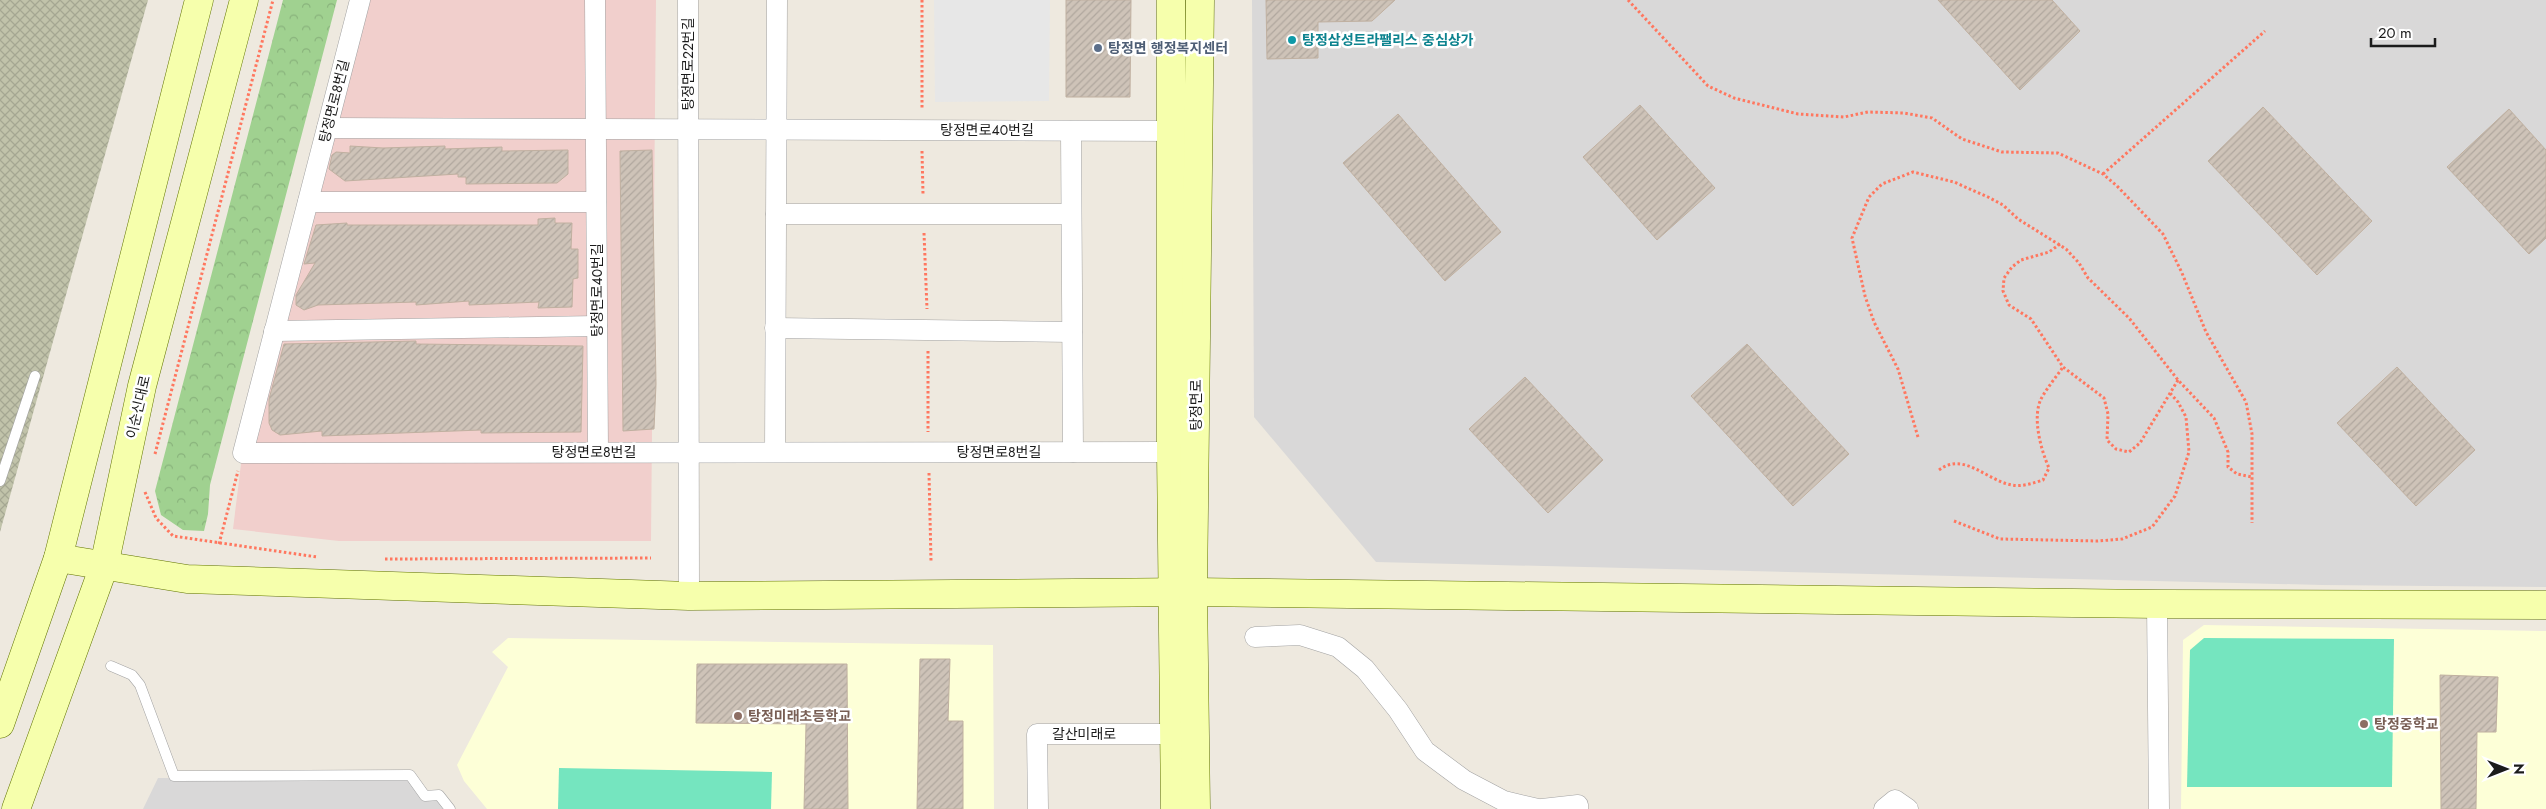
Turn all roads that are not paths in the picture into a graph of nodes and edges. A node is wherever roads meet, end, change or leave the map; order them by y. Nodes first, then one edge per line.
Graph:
1 (199, 0) edge
2 (244, 0) edge
3 (360, 0) edge
4 (595, 0) edge
5 (688, 0) edge
6 (777, 0) edge
7 (1171, 0) edge
8 (1200, 0) edge
9 (327, 128) junction
10 (596, 128) junction
11 (688, 128) junction
12 (776, 129) junction
13 (1071, 131) junction
14 (1185, 131) junction
15 (308, 202) junction
16 (596, 202) junction
17 (776, 214) junction
18 (1071, 214) junction
19 (598, 326) junction
20 (776, 328) junction
21 (274, 331) junction
22 (1072, 332) junction
23 (34, 376) dead end
24 (598, 452) junction
25 (689, 452) junction
26 (775, 452) junction
27 (1073, 452) junction
28 (1171, 452) junction
29 (0, 481) edge
30 (58, 558) junction
31 (104, 566) junction
32 (1183, 592) junction
33 (690, 596) junction
34 (2157, 604) junction
35 (2546, 605) edge
36 (1255, 637) dead end
37 (111, 666) dead end
38 (0, 724) edge
39 (1175, 734) junction
40 (16, 809) edge
41 (450, 809) edge
42 (1038, 809) edge
43 (1175, 809) edge
44 (1196, 809) edge
45 (1538, 809) edge
46 (1542, 809) edge
47 (1578, 809) edge
48 (1884, 809) edge
49 (1908, 809) edge
50 (2159, 809) edge

1 - 30 main road
2 - 31 main road, 이순신대로
3 - 9 street, 탕정면로8번길
4 - 10 street
5 - 11 street, 탕정면로22번길
6 - 12 street
7 - 14 main road, 탕정면로
8 - 14 main road, 탕정면로
9 - 10 street, 탕정면로40번길
9 - 15 street, 탕정면로8번길
10 - 11 street, 탕정면로40번길
10 - 16 street, 탕정면로40번길
11 - 12 street, 탕정면로40번길
11 - 25 street
12 - 13 street, 탕정면로40번길
12 - 17 street
13 - 14 street, 탕정면로40번길
13 - 18 street
14 - 28 main road, 탕정면로
14 - 32 main road, 탕정면로
15 - 16 street
15 - 21 street, 탕정면로8번길
16 - 19 street, 탕정면로40번길
17 - 18 street
17 - 20 street
18 - 22 street
19 - 21 street
19 - 24 street, 탕정면로40번길
20 - 22 street
20 - 26 street
21 - 24 street, 탕정면로8번길
22 - 27 street
23 - 29 lane
24 - 25 street, 탕정면로8번길
25 - 26 street, 탕정면로8번길
25 - 33 street
26 - 27 street, 탕정면로8번길
27 - 28 street, 탕정면로8번길
28 - 32 main road, 탕정면로
30 - 31 main road
30 - 38 main road
31 - 33 main road
31 - 40 main road, 이순신대로
32 - 33 main road
32 - 34 main road
32 - 39 main road, 탕정면로
32 - 44 main road, 탕정면로
34 - 35 main road
34 - 50 street
36 - 45 street
37 - 41 lane
39 - 42 street, 갈산미래로
39 - 43 main road, 탕정면로
46 - 47 street
48 - 49 street

